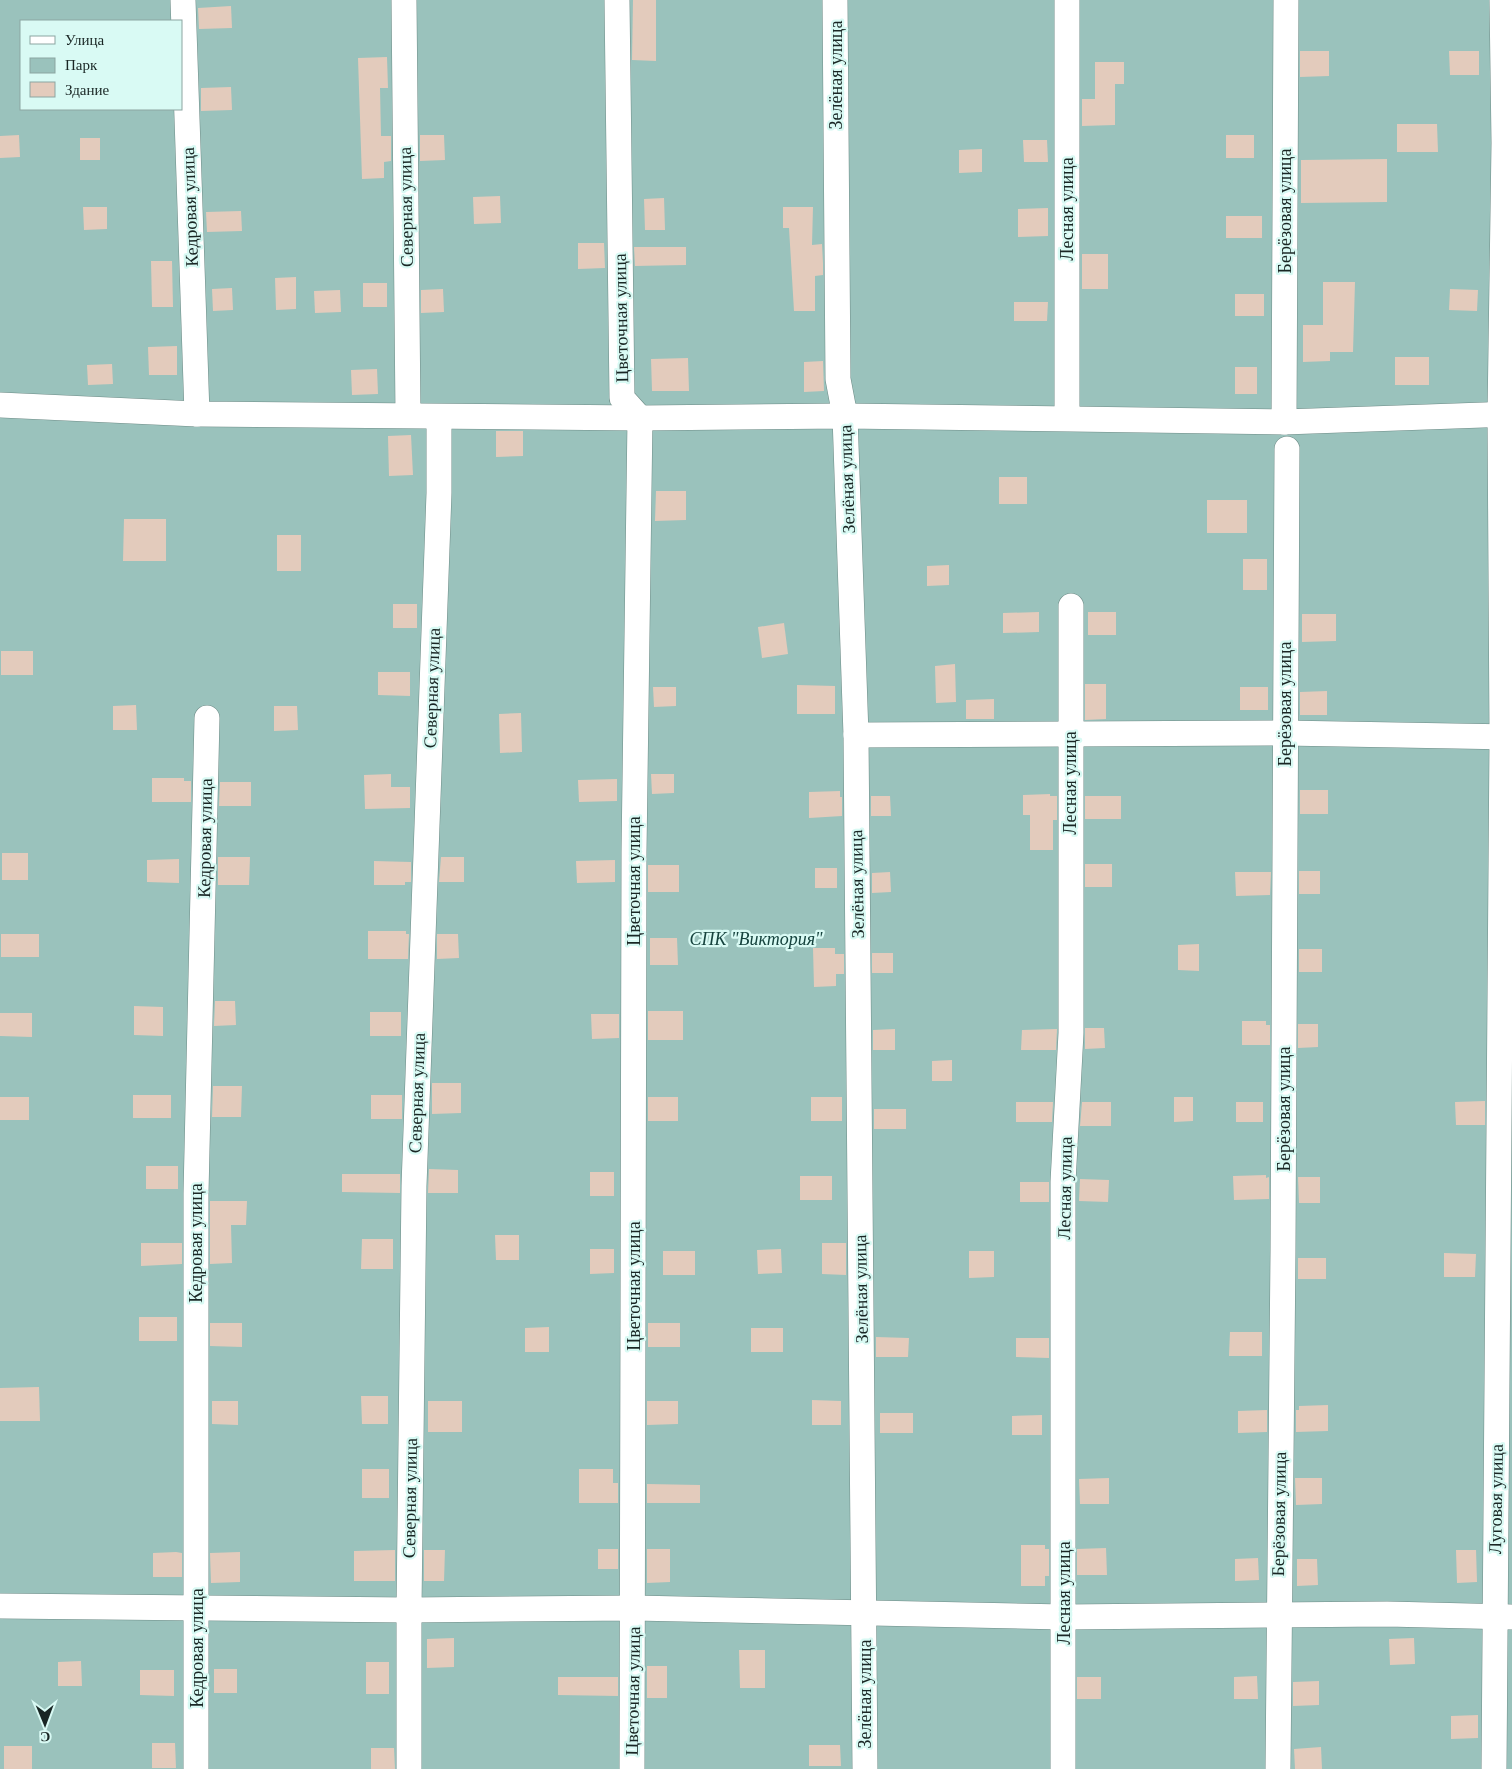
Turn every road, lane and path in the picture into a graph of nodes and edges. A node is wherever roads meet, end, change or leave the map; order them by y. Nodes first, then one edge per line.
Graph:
1 (183, 0) edge
2 (404, 0) edge
3 (617, 0) edge
4 (835, 0) edge
5 (1067, 0) edge
6 (1286, 0) edge
7 (1502, 0) edge
8 (0, 405) edge
9 (197, 414) junction
10 (1506, 414) edge
11 (408, 415) junction
12 (845, 416) junction
13 (439, 417) junction
14 (640, 418) junction
15 (1067, 418) junction
16 (1284, 422) junction
17 (1287, 449) dead end
18 (1071, 606) dead end
19 (207, 718) dead end
20 (1284, 733) junction
21 (856, 735) junction
22 (1070, 736) junction
23 (1507, 738) edge
24 (0, 1606) edge
25 (197, 1606) junction
26 (634, 1608) junction
27 (408, 1610) junction
28 (864, 1611) junction
29 (1278, 1614) junction
30 (1064, 1617) junction
31 (1503, 1617) edge
32 (196, 1769) edge
33 (409, 1769) edge
34 (632, 1769) edge
35 (865, 1769) edge
36 (1063, 1769) edge
37 (1278, 1769) edge
38 (1494, 1769) edge

1 - 9 street, Кедровая улица
2 - 11 street, Северная улица
3 - 14 street, Цветочная улица
4 - 12 street, Зелёная улица
5 - 15 street, Лесная улица
6 - 16 street, Берёзовая улица
7 - 10 street, Луговая улица
8 - 9 street
9 - 11 street
10 - 16 street
10 - 23 street, Луговая улица
11 - 13 street
12 - 14 street
12 - 15 street
12 - 21 street, Зелёная улица
13 - 14 street
13 - 27 street, Северная улица
14 - 26 street, Цветочная улица
15 - 16 street
17 - 20 street, Берёзовая улица
18 - 22 street, Лесная улица
19 - 25 street, Кедровая улица
20 - 22 street
20 - 23 street
20 - 29 street, Берёзовая улица
21 - 22 street
21 - 28 street, Зелёная улица
22 - 30 street, Лесная улица
23 - 31 street, Луговая улица
24 - 25 street
25 - 27 street
25 - 32 street, Кедровая улица
26 - 27 street
26 - 28 street
26 - 34 street, Цветочная улица
27 - 33 street, Северная улица
28 - 30 street
28 - 35 street, Зелёная улица
29 - 30 street
29 - 31 street
29 - 37 street, Берёзовая улица
30 - 36 street, Лесная улица
31 - 38 street, Луговая улица

